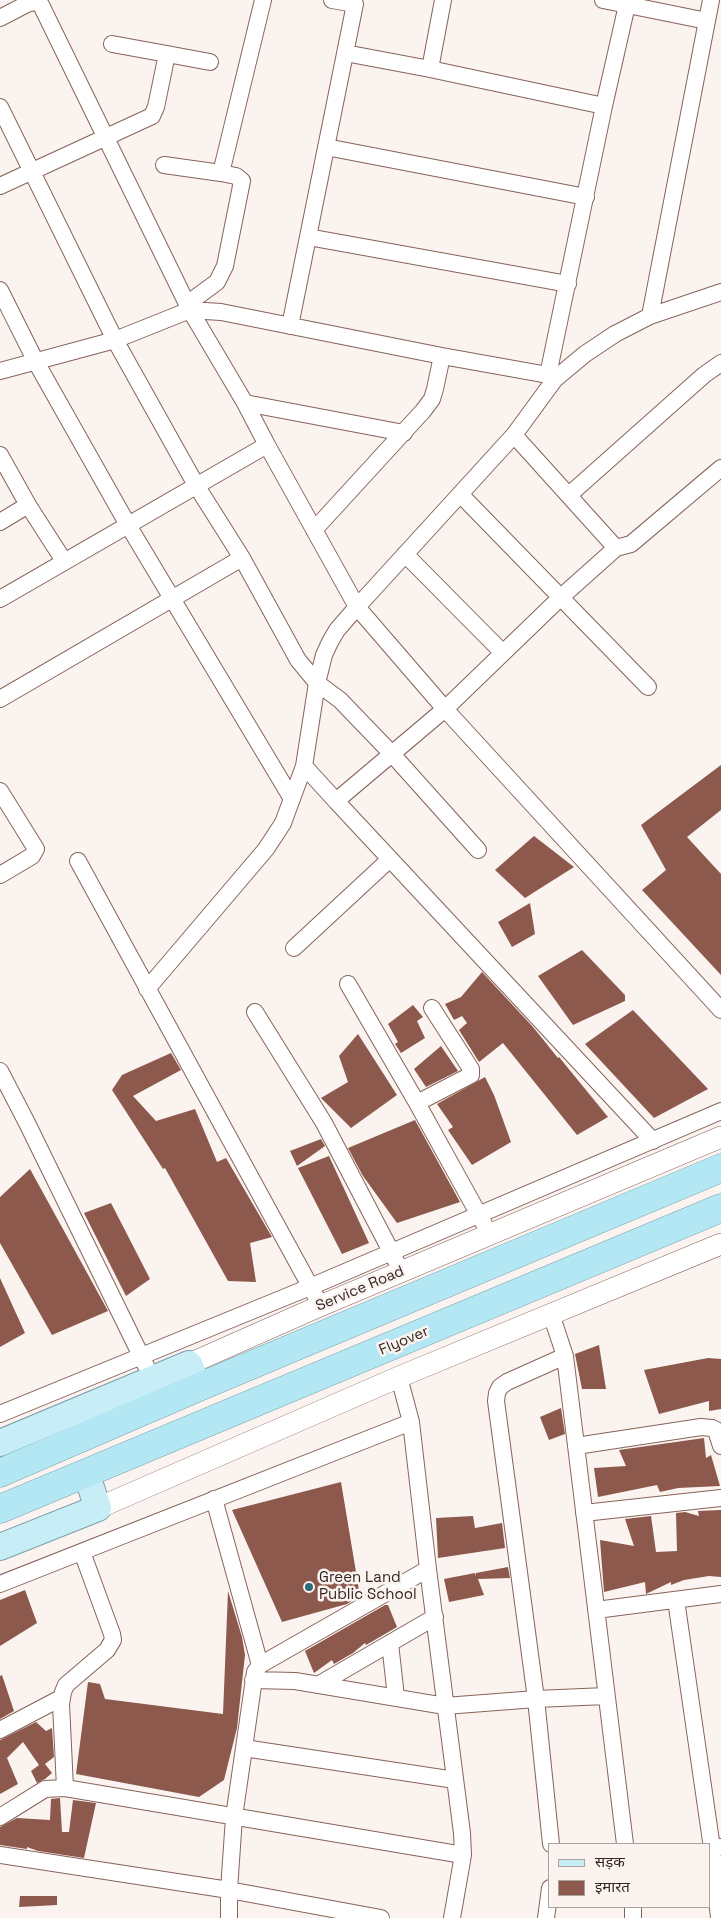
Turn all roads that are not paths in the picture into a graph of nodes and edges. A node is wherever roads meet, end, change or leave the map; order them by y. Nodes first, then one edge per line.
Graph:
1 (264, 0) edge
2 (332, 0) edge
3 (443, 0) edge
4 (604, 0) edge
5 (711, 0) edge
6 (355, 2) edge
7 (626, 5) junction
8 (0, 18) edge
9 (707, 21) junction
10 (112, 44) dead end
11 (345, 53) junction
12 (167, 54) junction
13 (210, 62) dead end
14 (430, 69) junction
15 (604, 106) junction
16 (0, 107) edge
17 (105, 136) junction
18 (326, 146) junction
19 (164, 165) dead end
20 (31, 170) junction
21 (221, 173) junction
22 (0, 186) edge
23 (586, 197) junction
24 (308, 237) junction
25 (568, 284) junction
26 (0, 290) edge
27 (721, 292) edge
28 (189, 307) junction
29 (650, 316) junction
30 (290, 326) junction
31 (115, 340) junction
32 (442, 356) junction
33 (36, 362) junction
34 (721, 363) edge
35 (0, 371) edge
36 (551, 377) junction
37 (245, 403) junction
38 (404, 433) junction
39 (514, 435) junction
40 (266, 445) junction
41 (0, 455) edge
42 (721, 468) edge
43 (196, 485) junction
44 (460, 494) junction
45 (569, 495) junction
46 (28, 505) junction
47 (0, 522) edge
48 (128, 525) junction
49 (314, 530) junction
50 (616, 548) junction
51 (405, 554) junction
52 (242, 558) junction
53 (64, 562) junction
54 (172, 598) junction
55 (560, 598) junction
56 (0, 599) edge
57 (357, 607) junction
58 (503, 653) junction
59 (317, 683) junction
60 (648, 687) dead end
61 (0, 699) edge
62 (445, 709) junction
63 (392, 754) junction
64 (304, 766) junction
65 (0, 791) edge
66 (292, 799) junction
67 (336, 801) junction
68 (478, 850) dead end
69 (390, 859) junction
70 (78, 861) dead end
71 (0, 875) edge
72 (294, 948) dead end
73 (348, 984) dead end
74 (147, 989) junction
75 (432, 1008) dead end
76 (721, 1010) edge
77 (255, 1012) dead end
78 (0, 1071) edge
79 (417, 1103) junction
80 (721, 1111) edge
81 (721, 1137) edge
82 (652, 1141) junction
83 (721, 1168) edge
84 (721, 1208) edge
85 (479, 1214) junction
86 (489, 1235) junction
87 (721, 1244) edge
88 (392, 1252) junction
89 (401, 1272) junction
90 (315, 1297) junction
91 (551, 1314) junction
92 (566, 1356) junction
93 (147, 1368) junction
94 (194, 1376) junction
95 (399, 1378) junction
96 (0, 1414) edge
97 (411, 1422) junction
98 (0, 1443) edge
99 (576, 1446) junction
100 (721, 1446) edge
101 (0, 1473) edge
102 (86, 1473) junction
103 (721, 1498) edge
104 (214, 1499) junction
105 (98, 1508) junction
106 (0, 1509) edge
107 (584, 1513) junction
108 (0, 1547) edge
109 (82, 1552) junction
110 (428, 1569) junction
111 (0, 1584) edge
112 (721, 1594) edge
113 (676, 1600) junction
114 (596, 1610) junction
115 (435, 1617) junction
116 (390, 1643) junction
117 (260, 1665) junction
118 (253, 1680) junction
119 (318, 1684) junction
120 (606, 1696) junction
121 (396, 1697) junction
122 (61, 1698) junction
123 (536, 1699) junction
124 (445, 1706) junction
125 (0, 1730) edge
126 (244, 1748) junction
127 (455, 1780) junction
128 (65, 1788) junction
129 (234, 1817) junction
130 (0, 1818) edge
131 (551, 1843) edge
132 (625, 1843) edge
133 (716, 1848) edge
134 (463, 1854) junction
135 (0, 1855) edge
136 (229, 1890) junction
137 (548, 1903) edge
138 (230, 1918) edge
139 (381, 1918) edge
140 (452, 1918) edge
141 (546, 1918) edge
142 (719, 1918) edge

1 - 21 street
2 - 6 street
3 - 14 street
4 - 7 street
5 - 9 street
6 - 11 street
7 - 9 street
7 - 15 street
8 - 17 street
9 - 29 street
10 - 12 street
11 - 14 street
11 - 18 street
12 - 13 street
12 - 17 street
14 - 15 street
15 - 23 street
16 - 20 street
17 - 20 street
17 - 28 street
18 - 23 street
18 - 24 street
19 - 21 street
20 - 22 street
20 - 31 street
21 - 28 street
23 - 25 street
24 - 25 street
24 - 30 street
25 - 36 street
26 - 33 street
27 - 29 street
28 - 30 street
28 - 31 street
28 - 37 street
29 - 36 street
30 - 32 street
31 - 33 street
31 - 43 street
32 - 36 street
32 - 38 street
33 - 35 street
33 - 48 street
34 - 45 street
36 - 39 street
37 - 38 street
37 - 40 street
38 - 49 street
39 - 44 street
39 - 45 street
40 - 43 street
40 - 49 street
41 - 46 street
42 - 50 street
43 - 48 street
43 - 52 street
44 - 51 street
44 - 55 street
45 - 50 street
46 - 47 street
46 - 53 street
48 - 53 street
48 - 54 street
49 - 57 street
50 - 55 street
51 - 57 street
51 - 58 street
52 - 54 street
52 - 59 street
53 - 56 street
54 - 61 street
54 - 66 street
55 - 58 street
55 - 60 street
57 - 59 street
57 - 62 street
58 - 62 street
59 - 63 street
59 - 64 street
62 - 63 street
62 - 76 street
63 - 67 street
63 - 68 street
64 - 66 street
64 - 67 street
65 - 71 street
66 - 74 street
67 - 69 street
69 - 72 street
69 - 82 street
70 - 74 street
73 - 79 street
74 - 90 street
75 - 79 street
77 - 88 street
78 - 93 street
79 - 85 street
80 - 82 street
81 - 86 street, Service Road
82 - 85 street
83 - 94 highway
84 - 102 highway, Flyover
85 - 86 street
85 - 88 street
86 - 89 street, Service Road
87 - 91 street
88 - 89 street
88 - 90 street
89 - 90 street, Service Road
90 - 93 street
90 - 94 street, Service Road
91 - 92 street
91 - 95 street
92 - 99 street
92 - 123 street
93 - 94 main road, Service Road
93 - 96 street
93 - 98 main road, Service Road
94 - 101 highway
95 - 97 street
95 - 105 street
97 - 104 street
97 - 110 street
99 - 100 street
99 - 107 street
102 - 105 main road
102 - 106 highway, Flyover
103 - 107 street
104 - 109 street
104 - 117 street
105 - 108 main road
107 - 114 street
109 - 111 street
109 - 122 street
110 - 115 street
110 - 117 street
112 - 113 street
113 - 114 street
113 - 133 street
114 - 120 street
115 - 116 street
115 - 124 street
116 - 119 street
116 - 121 street
117 - 118 street
118 - 119 street
118 - 126 street
119 - 121 street
120 - 123 street
120 - 132 street
121 - 124 street
122 - 125 street
122 - 128 street
123 - 124 street
123 - 131 street
124 - 127 street
126 - 127 street
126 - 129 street
127 - 134 street
128 - 129 street
128 - 130 street
129 - 134 street
129 - 136 street
133 - 142 street
134 - 140 street
135 - 136 street
136 - 138 street
136 - 139 street
137 - 141 street

